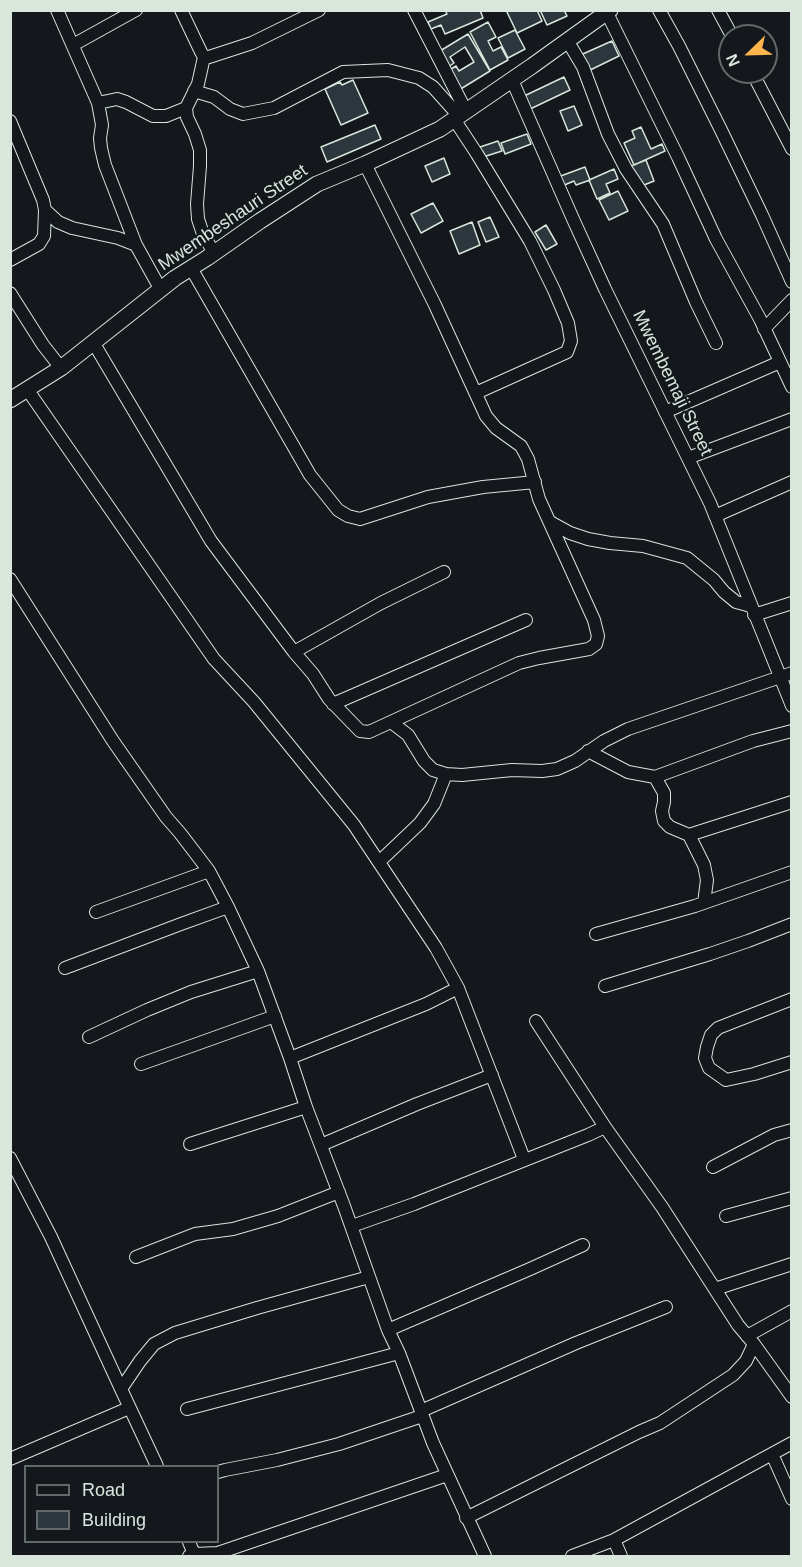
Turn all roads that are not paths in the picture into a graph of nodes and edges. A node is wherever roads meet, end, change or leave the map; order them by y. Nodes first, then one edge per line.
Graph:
1 (57, 10) edge
2 (136, 10) edge
3 (181, 10) edge
4 (319, 10) edge
5 (414, 10) edge
6 (659, 10) edge
7 (718, 10) edge
8 (609, 12) edge
9 (726, 24) edge
10 (567, 40) junction
11 (73, 45) junction
12 (204, 57) junction
13 (512, 80) junction
14 (758, 84) edge
15 (194, 91) junction
16 (98, 103) junction
17 (186, 108) junction
18 (460, 115) junction
19 (10, 122) edge
20 (792, 149) edge
21 (365, 164) junction
22 (45, 210) junction
23 (136, 245) junction
24 (214, 253) junction
25 (10, 260) edge
26 (191, 268) junction
27 (792, 282) edge
28 (161, 290) junction
29 (10, 293) edge
30 (792, 300) edge
31 (764, 329) junction
32 (93, 342) junction
33 (716, 343) dead end
34 (61, 368) junction
35 (785, 368) edge
36 (792, 387) edge
37 (27, 389) junction
38 (476, 393) junction
39 (10, 400) edge
40 (665, 412) junction
41 (792, 419) edge
42 (688, 458) junction
43 (535, 482) junction
44 (792, 482) edge
45 (715, 516) junction
46 (550, 522) junction
47 (444, 572) dead end
48 (10, 579) edge
49 (792, 603) edge
50 (752, 611) junction
51 (526, 620) dead end
52 (294, 652) junction
53 (785, 675) edge
54 (333, 704) junction
55 (792, 706) edge
56 (392, 722) junction
57 (792, 731) edge
58 (588, 751) junction
59 (446, 774) junction
60 (655, 777) junction
61 (792, 802) edge
62 (689, 836) junction
63 (379, 862) junction
64 (209, 872) junction
65 (792, 872) edge
66 (704, 903) junction
67 (228, 908) junction
68 (96, 912) dead end
69 (792, 924) edge
70 (596, 934) dead end
71 (65, 968) dead end
72 (258, 971) junction
73 (605, 986) dead end
74 (458, 988) junction
75 (792, 999) edge
76 (275, 1016) junction
77 (536, 1020) dead end
78 (89, 1037) dead end
79 (290, 1058) junction
80 (792, 1062) edge
81 (141, 1065) dead end
82 (492, 1075) junction
83 (306, 1107) junction
84 (605, 1127) junction
85 (792, 1130) edge
86 (189, 1144) dead end
87 (321, 1145) junction
88 (10, 1158) edge
89 (524, 1159) junction
90 (713, 1167) dead end
91 (339, 1192) junction
92 (792, 1198) edge
93 (726, 1216) dead end
94 (352, 1226) junction
95 (584, 1245) dead end
96 (136, 1257) dead end
97 (792, 1264) edge
98 (369, 1277) junction
99 (715, 1289) junction
100 (666, 1307) dead end
101 (792, 1311) edge
102 (388, 1330) junction
103 (751, 1340) junction
104 (399, 1353) junction
105 (121, 1389) junction
106 (792, 1397) edge
107 (129, 1408) junction
108 (187, 1409) dead end
109 (422, 1414) junction
110 (792, 1443) edge
111 (772, 1454) junction
112 (10, 1459) edge
113 (157, 1465) edge
114 (219, 1472) edge
115 (447, 1475) junction
116 (792, 1499) edge
117 (466, 1518) junction
118 (614, 1540) junction
119 (218, 1555) edge
120 (191, 1556) edge
121 (485, 1557) edge
122 (572, 1557) edge
123 (621, 1557) edge

1 - 11 street
2 - 11 street
3 - 12 street
4 - 12 street
5 - 18 street
6 - 27 street
7 - 9 street
8 - 10 street, Mwembeshauri Street
8 - 31 street
10 - 13 street, Mwembeshauri Street
10 - 33 street
11 - 16 street
12 - 15 street
13 - 18 street, Mwembeshauri Street
13 - 40 street, Mwembemaji Street
14 - 20 street
15 - 17 street
15 - 18 street
16 - 17 street
16 - 23 street
17 - 24 street
18 - 21 street, Mwembeshauri Street
18 - 38 street
19 - 22 street
21 - 24 street, Mwembeshauri Street
21 - 38 street
22 - 23 street
22 - 25 street
23 - 28 street
24 - 26 street, Mwembeshauri Street
26 - 28 street, Mwembeshauri Street
26 - 43 street
28 - 32 street, Mwembeshauri Street
29 - 34 street
30 - 31 street
31 - 35 street
32 - 34 street, Mwembeshauri Street
32 - 52 street
34 - 37 street, Mwembeshauri Street
35 - 36 street
35 - 40 street
37 - 39 street, Mwembeshauri Street
37 - 63 street
38 - 43 street
40 - 42 street, Mwembemaji Street
41 - 42 street
42 - 45 street, Mwembemaji Street
43 - 46 street
44 - 45 street
45 - 50 street, Mwembemaji Street
46 - 50 street
46 - 56 street
47 - 52 street
48 - 64 street
49 - 50 street
50 - 53 street, Mwembemaji Street
51 - 54 street
52 - 54 street
53 - 55 street, Mwembemaji Street
53 - 58 street
54 - 56 street
56 - 59 street
57 - 60 street
58 - 59 street
58 - 60 street
59 - 63 street
60 - 62 street
61 - 62 street
62 - 66 street
63 - 74 street
64 - 67 street
64 - 68 street
65 - 66 street
66 - 70 street
67 - 71 street
67 - 72 street
69 - 73 street
72 - 76 street
72 - 78 street
74 - 79 street
74 - 82 street
75 - 80 street
76 - 79 street
76 - 81 street
77 - 84 street
79 - 83 street
82 - 87 street
82 - 89 street
83 - 86 street
83 - 87 street
84 - 89 street
84 - 99 street
85 - 90 street
87 - 91 street
88 - 105 street
89 - 94 street
91 - 94 street
91 - 96 street
92 - 93 street
94 - 98 street
95 - 102 street
97 - 99 street
98 - 102 street
98 - 105 street
99 - 103 street
100 - 109 street
101 - 103 street
102 - 104 street
103 - 106 street
103 - 117 street
104 - 108 street
104 - 109 street
105 - 107 street
107 - 112 street
107 - 113 street
109 - 114 street
109 - 115 street
110 - 111 street
111 - 116 street
111 - 118 street
115 - 117 street
115 - 119 street
117 - 121 street
118 - 122 street
118 - 123 street
119 - 120 street

